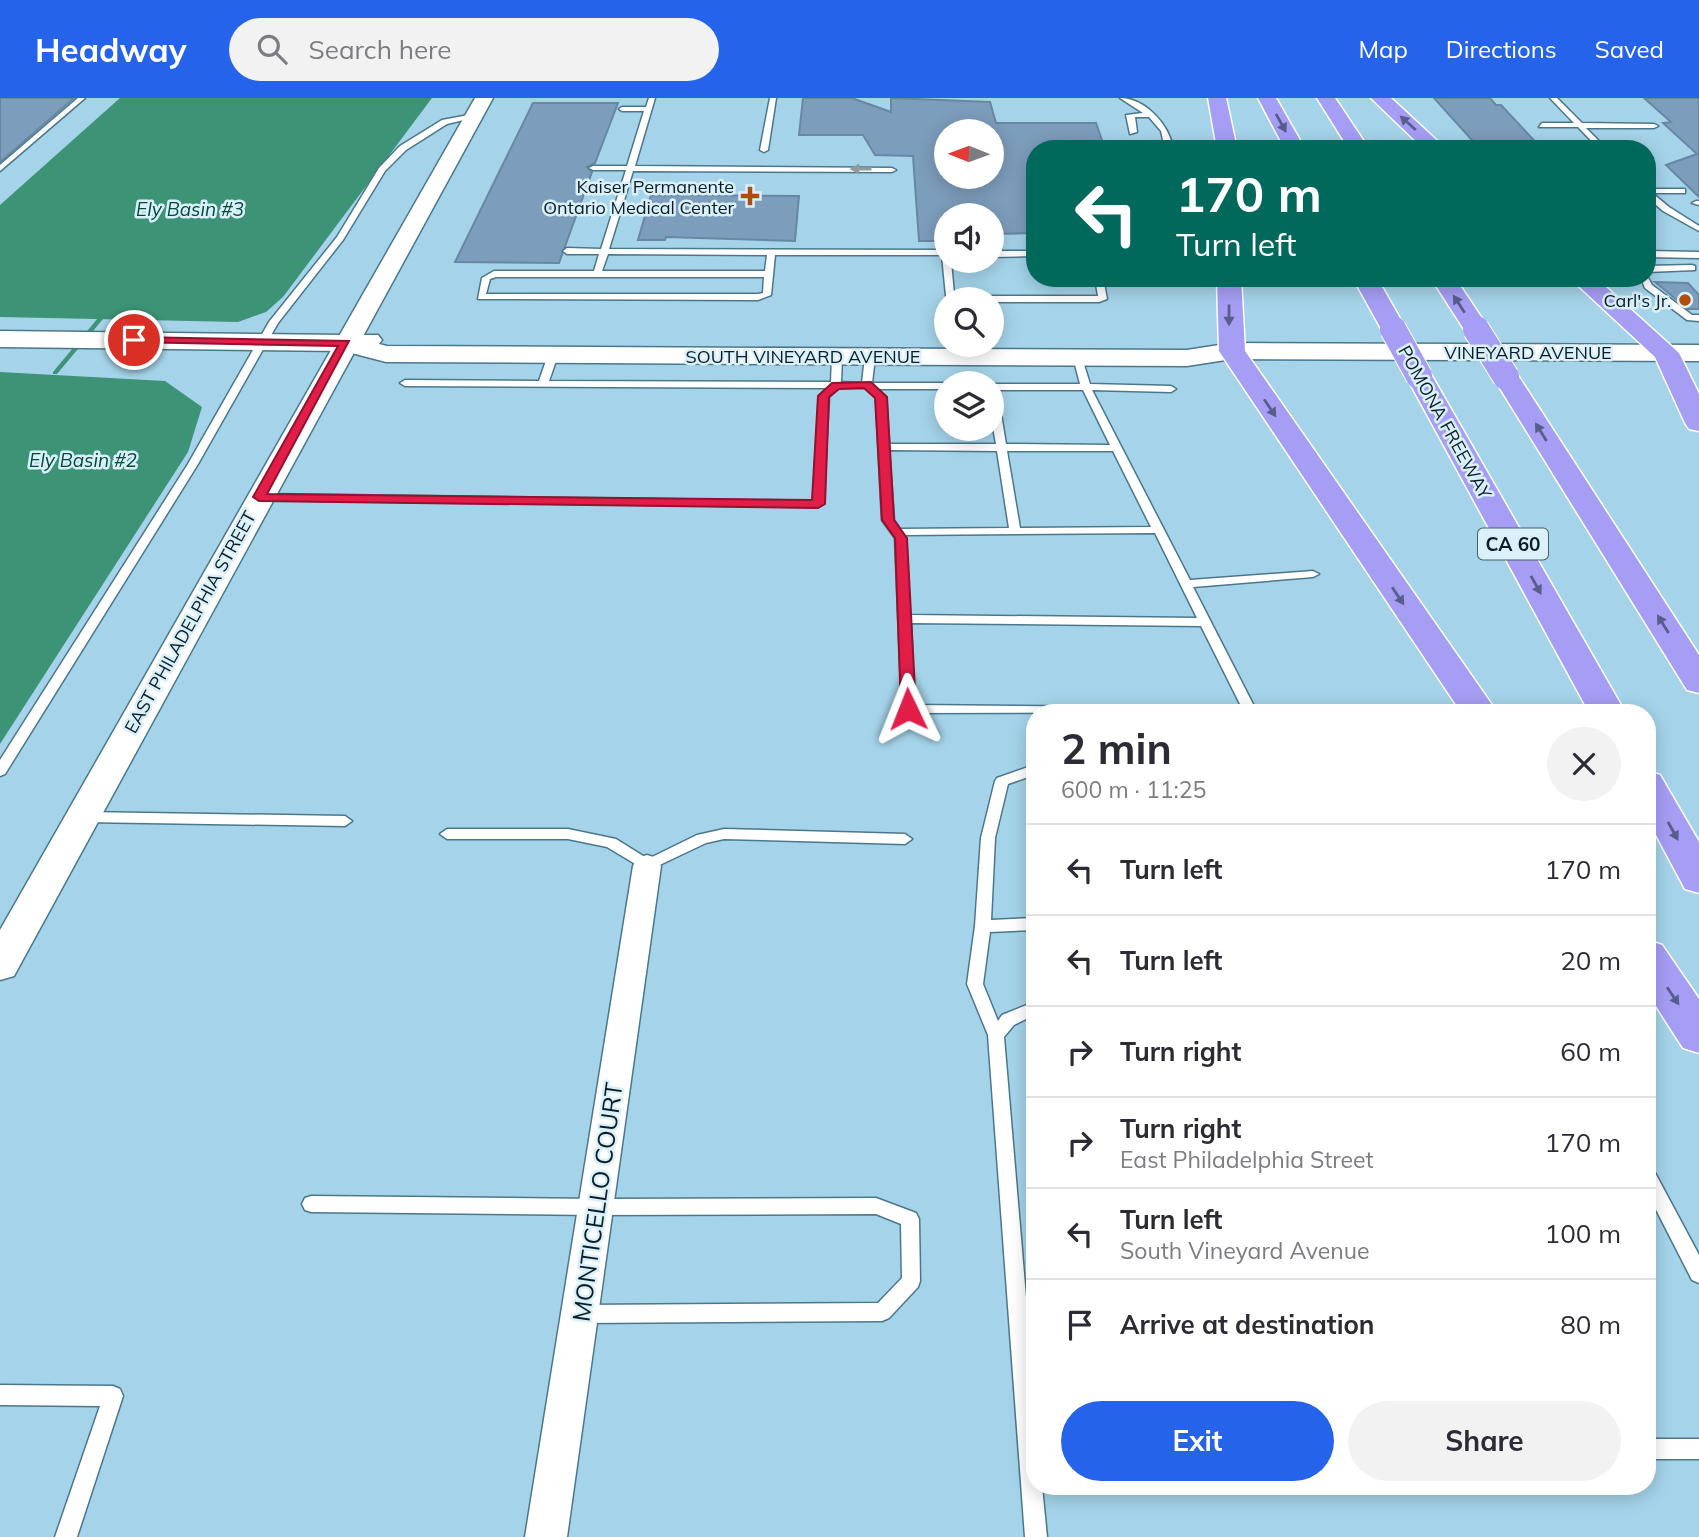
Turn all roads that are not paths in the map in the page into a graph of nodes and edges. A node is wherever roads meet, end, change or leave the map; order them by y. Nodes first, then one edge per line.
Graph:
1 (82, 98) edge
2 (652, 98) edge
3 (773, 98) edge
4 (1123, 98) edge
5 (1217, 98) edge
6 (1267, 98) edge
7 (1326, 98) edge
8 (1380, 98) edge
9 (1553, 98) edge
10 (479, 107) edge
11 (622, 109) dead end
12 (649, 109) junction
13 (1150, 115) junction
14 (1133, 120) dead end
15 (1542, 125) dead end
16 (1580, 125) junction
17 (1654, 126) dead end
18 (1168, 140) edge
19 (1225, 140) edge
20 (1290, 140) edge
21 (1353, 140) edge
22 (1426, 140) edge
23 (1594, 140) edge
24 (764, 150) dead end
25 (593, 168) dead end
26 (631, 168) junction
27 (0, 169) edge
28 (892, 170) dead end
29 (1682, 191) dead end
30 (1656, 192) edge
31 (1656, 200) edge
32 (1699, 229) edge
33 (567, 251) dead end
34 (605, 252) junction
35 (771, 253) junction
36 (934, 253) edge
37 (1004, 254) edge
38 (1026, 254) edge
39 (1656, 254) edge
40 (1699, 255) edge
41 (1656, 270) edge
42 (1696, 272) edge
43 (597, 274) junction
44 (769, 274) junction
45 (1101, 287) edge
46 (1229, 287) edge
47 (1371, 287) edge
48 (1449, 287) edge
49 (1592, 287) edge
50 (1649, 287) edge
51 (1004, 299) edge
52 (1699, 318) edge
53 (0, 339) edge
54 (265, 342) junction
55 (934, 342) edge
56 (1004, 342) edge
57 (345, 343) junction
58 (1232, 351) junction
59 (1666, 353) junction
60 (1699, 353) edge
61 (553, 355) junction
62 (837, 357) junction
63 (1078, 357) junction
64 (870, 358) junction
65 (405, 383) dead end
66 (544, 384) junction
67 (867, 385) junction
68 (836, 386) junction
69 (934, 386) edge
70 (1086, 387) junction
71 (1004, 388) edge
72 (1171, 389) dead end
73 (1699, 423) edge
74 (1001, 441) edge
75 (883, 447) junction
76 (1002, 447) junction
77 (1117, 448) junction
78 (259, 497) junction
79 (1158, 530) junction
80 (1015, 531) junction
81 (896, 532) junction
82 (1313, 574) dead end
83 (1186, 584) junction
84 (905, 619) junction
85 (1205, 622) junction
86 (1699, 682) edge
87 (1247, 704) edge
88 (1474, 704) edge
89 (1603, 704) edge
90 (1026, 710) edge
91 (0, 771) edge
92 (1026, 773) edge
93 (1656, 800) edge
94 (82, 817) junction
95 (345, 821) dead end
96 (447, 834) dead end
97 (905, 839) dead end
98 (647, 866) junction
99 (1699, 877) edge
100 (1026, 924) edge
101 (983, 926) junction
102 (0, 965) edge
103 (1656, 970) edge
104 (1026, 1012) edge
105 (996, 1035) junction
106 (1699, 1035) edge
107 (1656, 1192) edge
108 (311, 1204) dead end
109 (595, 1207) junction
110 (1699, 1274) edge
111 (581, 1314) junction
112 (1026, 1380) edge
113 (0, 1395) edge
114 (1656, 1449) edge
115 (1699, 1449) edge
116 (1033, 1495) edge
117 (66, 1537) edge
118 (546, 1537) edge
119 (1035, 1537) edge

1 - 27 lane
2 - 12 lane
3 - 24 lane
4 - 13 lane
5 - 19 highway
6 -> 20 highway
7 - 21 highway
22 -> 8 highway
9 - 16 lane
10 - 54 lane
10 - 57 street, EAST PHILADELPHIA STREET
11 - 12 lane
12 - 26 lane
13 - 14 lane
13 - 18 lane
15 - 16 lane
16 - 17 lane
16 - 23 lane
25 - 26 lane
28 -> 26 lane
26 - 34 lane
29 - 30 lane
31 - 32 lane
33 - 34 lane
34 - 35 lane
34 - 43 lane
35 - 36 lane
35 - 44 lane
37 - 38 lane
39 - 40 lane
40 - 42 lane
41 - 42 lane
43 - 44 lane
43 - 44 lane
45 - 51 lane
46 -> 58 highway
47 -> 89 highway, POMONA FREEWAY / CA 60, bridge
86 -> 48 highway, bridge
49 - 59 highway
50 - 52 lane
53 - 54 main road, SOUTH VINEYARD AVENUE
54 - 57 main road, SOUTH VINEYARD AVENUE
54 - 91 lane
55 - 57 main road, SOUTH VINEYARD AVENUE
56 - 58 main road
57 - 61 main road, SOUTH VINEYARD AVENUE
57 - 78 street, EAST PHILADELPHIA STREET
58 - 59 main road, VINEYARD AVENUE
58 - 63 main road, SOUTH VINEYARD AVENUE
58 -> 88 highway
59 - 60 main road, VINEYARD AVENUE
59 - 73 highway
61 - 62 main road, SOUTH VINEYARD AVENUE
61 - 66 lane
62 - 64 main road, SOUTH VINEYARD AVENUE
62 - 68 lane
63 - 64 main road, SOUTH VINEYARD AVENUE
63 - 70 lane
64 - 67 lane
65 - 66 lane
66 - 68 lane
67 - 68 lane
67 - 69 lane
67 - 75 lane
68 - 78 lane
70 - 71 lane
70 - 72 lane
70 - 77 lane
74 - 76 lane
75 - 76 lane
75 - 81 lane
76 - 77 lane
76 - 80 lane
77 - 79 lane
78 - 94 street, EAST PHILADELPHIA STREET
79 - 80 lane
79 - 83 lane
80 - 81 lane
81 - 84 lane
82 - 83 lane
83 - 85 lane
84 - 85 lane
84 - 90 lane
85 - 87 lane
92 - 101 lane
93 -> 99 highway
94 - 95 lane
94 - 102 street, EAST PHILADELPHIA STREET
96 - 98 lane
97 - 98 lane
98 - 109 street, MONTICELLO COURT
100 - 101 lane
101 - 105 lane
103 -> 106 highway
104 - 105 lane
105 - 112 lane
107 - 110 lane
108 - 109 lane
109 - 111 street, MONTICELLO COURT
109 - 111 lane
111 - 118 street, MONTICELLO COURT
113 - 117 lane
114 - 115 lane
116 - 119 lane

